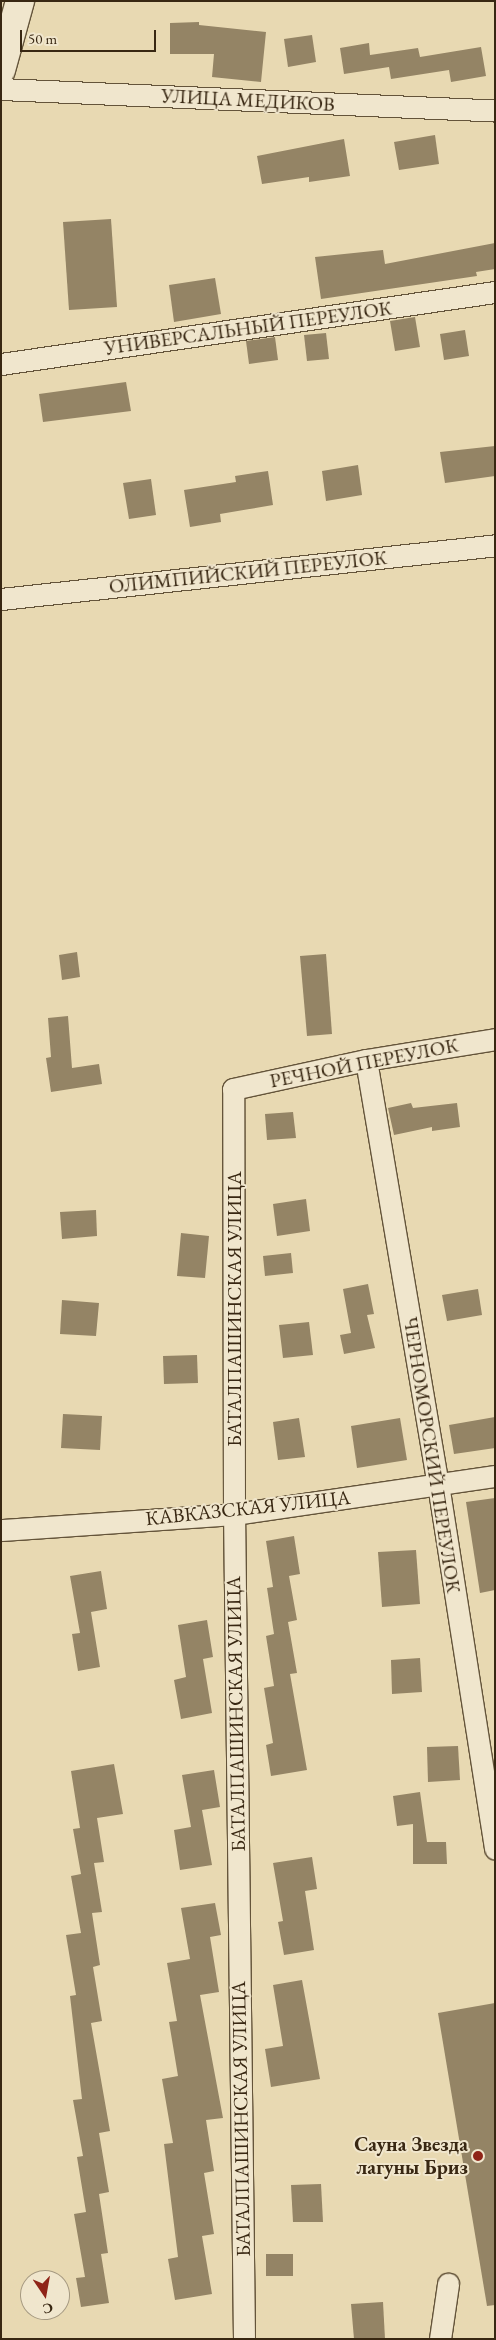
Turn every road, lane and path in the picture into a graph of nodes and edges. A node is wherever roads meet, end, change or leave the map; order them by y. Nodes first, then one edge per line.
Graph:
1 (9, 1) edge
2 (20, 1) edge
3 (1, 27) edge
4 (1, 70) edge
5 (1, 89) edge
6 (495, 112) edge
7 (495, 292) edge
8 (1, 364) edge
9 (495, 545) edge
10 (1, 599) edge
11 (495, 1039) edge
12 (366, 1060) junction
13 (234, 1089) joint
14 (495, 1476) edge
15 (438, 1484) junction
16 (234, 1514) junction
17 (1, 1530) edge
18 (495, 1849) edge
19 (448, 2284) dead end
20 (244, 2339) edge
21 (440, 2339) edge

1 - 3 main road
2 - 4 main road
5 - 6 street, УЛИЦА МЕДИКОВ
7 - 8 street, УНИВЕРСАЛЬНЫЙ ПЕРЕУЛОК
9 - 10 street, ОЛИМПИЙСКИЙ ПЕРЕУЛОК
11 - 12 street, РЕЧНОЙ ПЕРЕУЛОК
12 - 13 street, РЕЧНОЙ ПЕРЕУЛОК
12 - 15 street, ЧЕРНОМОРСКИЙ ПЕРЕУЛОК
13 - 16 street, БАТАЛПАШИНСКАЯ УЛИЦА
14 - 15 street, КАВКАЗСКАЯ УЛИЦА
15 - 16 street, КАВКАЗСКАЯ УЛИЦА
15 - 18 street, ЧЕРНОМОРСКИЙ ПЕРЕУЛОК
16 - 17 street, КАВКАЗСКАЯ УЛИЦА
16 - 20 street, БАТАЛПАШИНСКАЯ УЛИЦА
19 - 21 street

